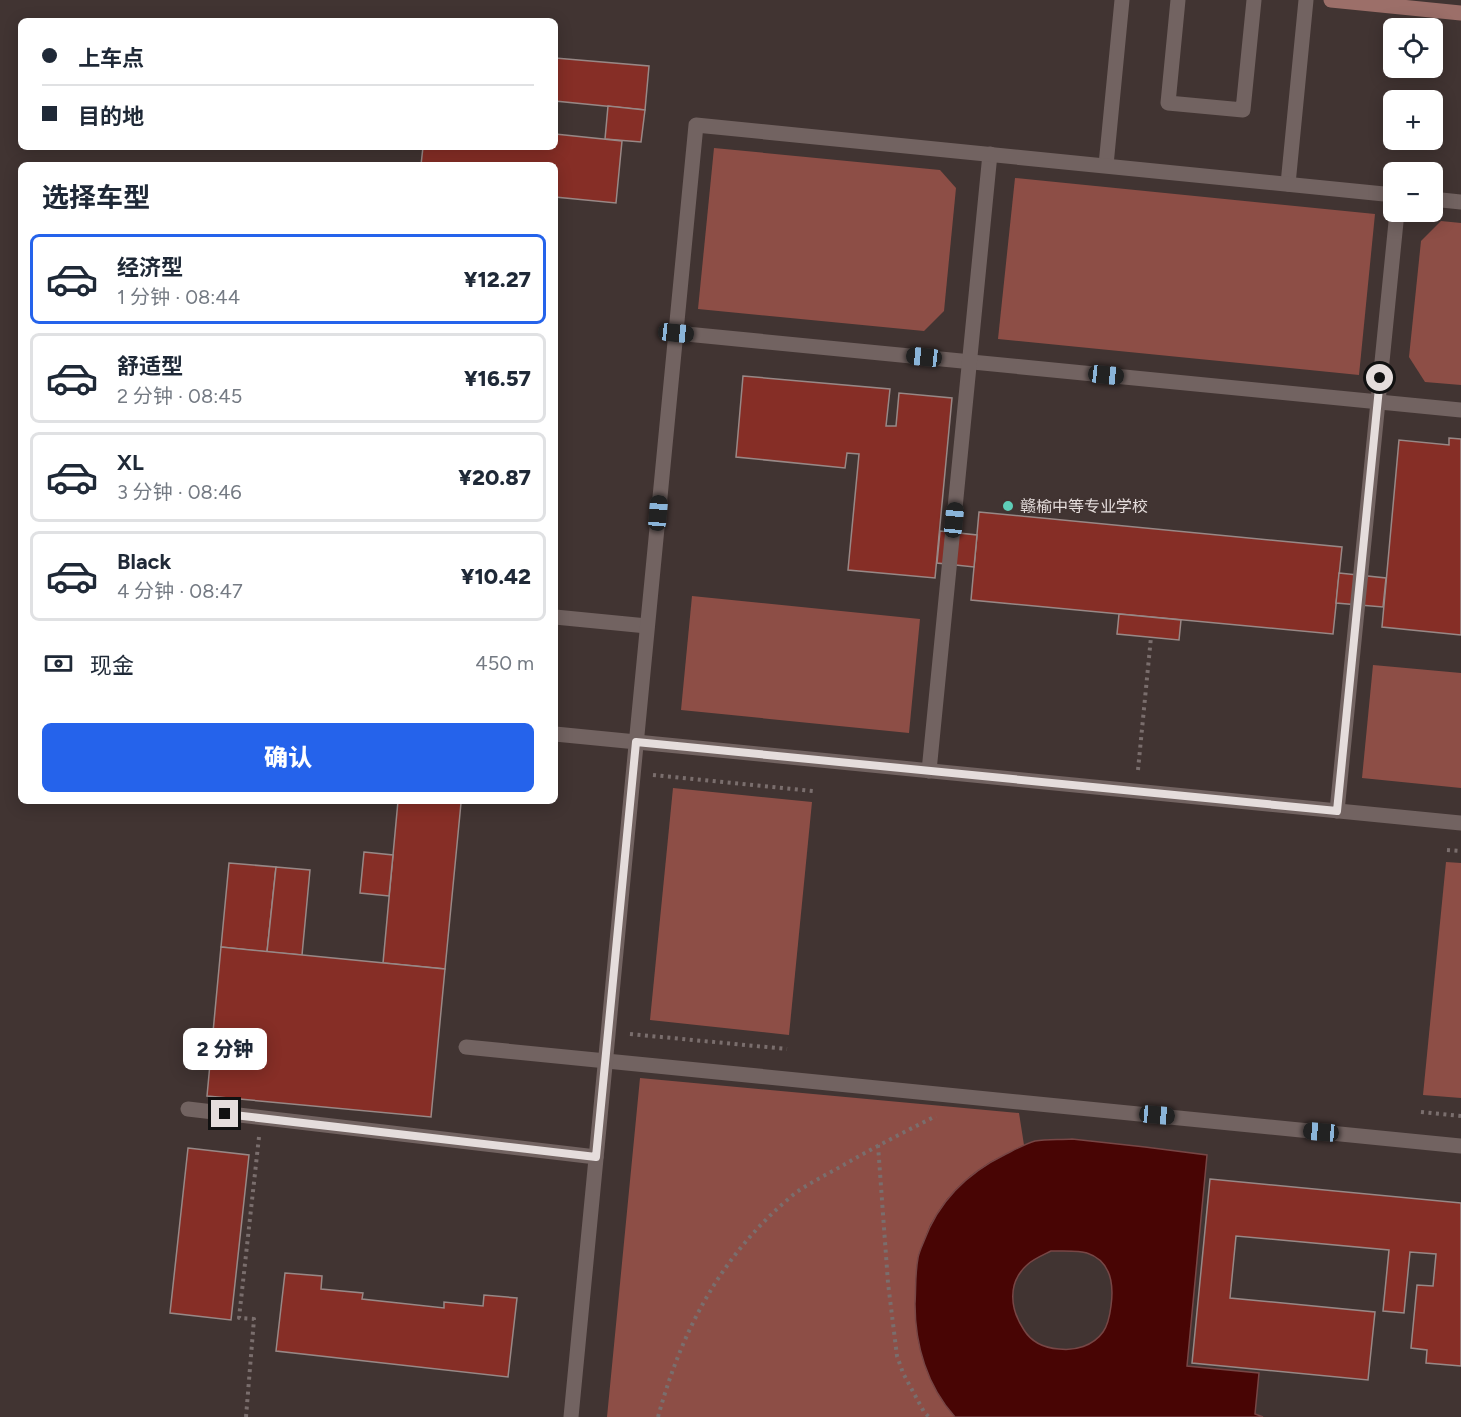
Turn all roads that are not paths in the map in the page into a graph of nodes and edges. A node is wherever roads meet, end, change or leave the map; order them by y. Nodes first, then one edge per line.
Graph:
1 (1122, 0) edge
2 (1178, 0) edge
3 (1254, 0) edge
4 (1306, 0) edge
5 (1331, 0) edge
6 (1461, 13) edge
7 (990, 154) junction
8 (1106, 165) junction
9 (1288, 184) junction
10 (1383, 194) edge
11 (1443, 200) edge
12 (1461, 202) edge
13 (1396, 222) edge
14 (676, 333) junction
15 (969, 361) junction
16 (1378, 402) junction
17 (1461, 410) edge
18 (558, 617) edge
19 (647, 626) junction
20 (558, 734) edge
21 (636, 742) junction
22 (929, 771) junction
23 (1337, 811) junction
24 (1461, 823) edge
25 (466, 1047) dead end
26 (605, 1060) junction
27 (188, 1109) dead end
28 (1461, 1146) edge
29 (596, 1157) junction
30 (571, 1417) edge

1 - 8 lane
2 - 3 lane
4 - 9 lane
5 - 6 main road
7 - 8 lane
7 - 14 lane
7 - 15 lane
8 - 9 lane
9 - 10 lane
11 - 12 lane
13 - 16 lane
14 - 15 lane
14 - 19 lane
15 - 16 lane
15 - 22 lane
16 - 17 lane
16 - 23 lane
18 - 19 lane
19 - 21 lane
20 - 21 lane
21 - 22 lane
21 - 26 lane
22 - 23 lane
23 - 24 lane
25 - 26 lane
26 - 28 lane
26 - 29 lane
27 - 29 lane
29 - 30 lane

